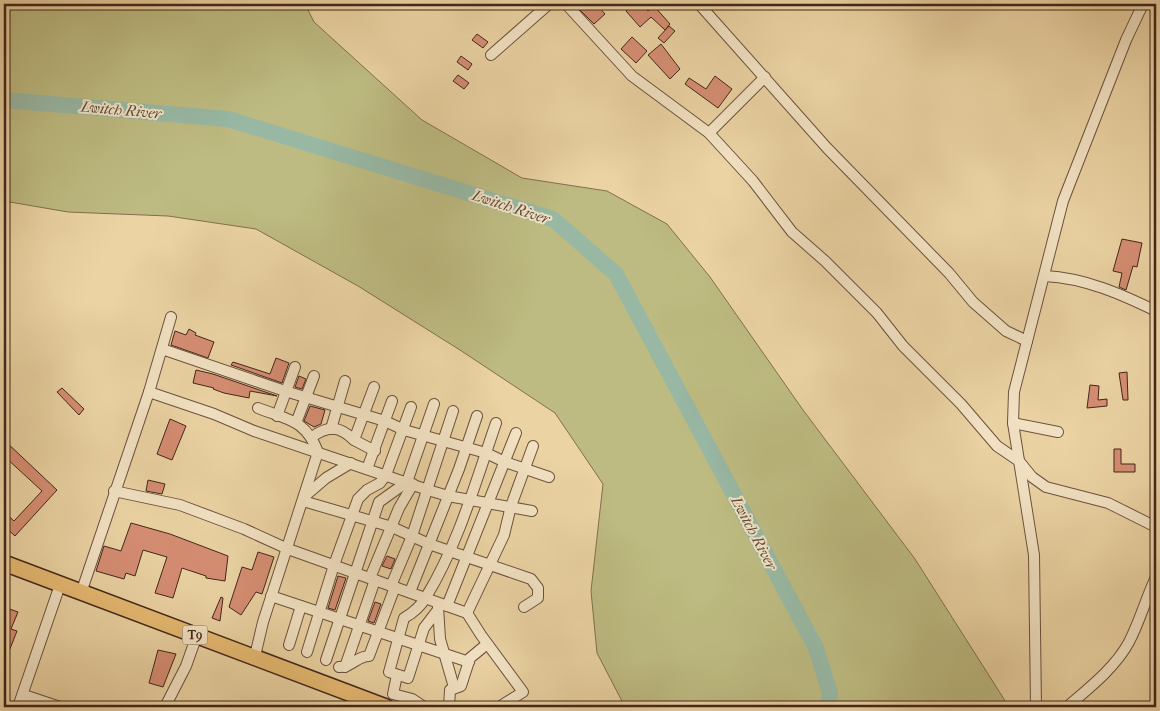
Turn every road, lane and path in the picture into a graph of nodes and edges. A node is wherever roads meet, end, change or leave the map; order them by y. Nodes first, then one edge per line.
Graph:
1 (549, 4) edge
2 (566, 4) edge
3 (699, 4) edge
4 (1143, 4) edge
5 (491, 55) dead end
6 (765, 77) junction
7 (708, 133) junction
8 (1045, 276) junction
9 (1156, 311) edge
10 (171, 317) dead end
11 (1027, 341) junction
12 (162, 349) junction
13 (295, 367) dead end
14 (314, 376) dead end
15 (345, 381) dead end
16 (374, 387) dead end
17 (285, 391) junction
18 (150, 392) junction
19 (307, 398) junction
20 (392, 401) dead end
21 (434, 404) dead end
22 (338, 405) junction
23 (411, 407) dead end
24 (258, 408) dead end
25 (453, 411) dead end
26 (364, 414) junction
27 (277, 416) junction
28 (476, 416) dead end
29 (385, 421) junction
30 (296, 423) junction
31 (496, 423) dead end
32 (1013, 423) junction
33 (331, 428) junction
34 (404, 430) junction
35 (1058, 432) dead end
36 (516, 433) dead end
37 (424, 434) junction
38 (312, 437) junction
39 (354, 440) junction
40 (443, 441) junction
41 (533, 446) dead end
42 (466, 449) junction
43 (375, 451) junction
44 (318, 452) junction
45 (486, 453) junction
46 (1019, 461) junction
47 (504, 462) junction
48 (351, 463) junction
49 (525, 468) junction
50 (367, 469) junction
51 (386, 475) junction
52 (549, 477) dead end
53 (410, 483) junction
54 (428, 490) junction
55 (114, 491) junction
56 (448, 496) junction
57 (303, 500) junction
58 (469, 500) junction
59 (489, 502) junction
60 (511, 506) junction
61 (532, 511) dead end
62 (352, 516) junction
63 (372, 522) junction
64 (392, 527) junction
65 (1156, 527) edge
66 (412, 536) junction
67 (430, 544) junction
68 (288, 549) junction
69 (449, 551) junction
70 (468, 558) junction
71 (4, 563) edge
72 (334, 565) junction
73 (490, 566) junction
74 (354, 573) junction
75 (1156, 577) edge
76 (373, 579) junction
77 (60, 585) junction
78 (393, 586) junction
79 (81, 592) junction
80 (410, 592) junction
81 (271, 596) junction
82 (426, 598) junction
83 (302, 606) junction
84 (441, 607) junction
85 (524, 607) dead end
86 (320, 612) junction
87 (467, 613) junction
88 (340, 618) junction
89 (358, 624) junction
90 (379, 632) junction
91 (197, 636) junction
92 (398, 638) junction
93 (418, 644) junction
94 (488, 644) junction
95 (289, 645) dead end
96 (307, 652) dead end
97 (443, 652) junction
98 (255, 656) junction
99 (326, 660) dead end
100 (469, 662) junction
101 (398, 675) junction
102 (454, 687) junction
103 (24, 694) junction
104 (18, 707) edge
105 (60, 707) edge
106 (165, 707) edge
107 (386, 707) edge
108 (424, 707) edge
109 (449, 707) edge
110 (499, 707) edge
111 (1036, 707) edge
112 (1067, 707) edge

1 - 5 street
2 - 7 street
3 - 6 street
4 - 8 street
6 - 7 street
6 - 11 street
7 - 46 street
8 - 9 street
8 - 11 street
10 - 12 street
11 - 32 street
12 - 17 street
12 - 18 street
13 - 17 street
14 - 19 street
15 - 22 street
16 - 26 street
17 - 19 street
17 - 27 street
18 - 44 street
18 - 55 street
19 - 22 street
19 - 30 street
20 - 29 street
21 - 37 street
22 - 26 street
22 - 33 street
23 - 34 street
24 - 27 street
25 - 40 street
26 - 29 street
26 - 39 street
27 - 30 street
28 - 42 street
29 - 34 street
29 - 43 street
30 - 38 street
31 - 45 street
32 - 35 street
32 - 46 street
33 - 38 street
33 - 39 street
34 - 37 street
34 - 51 street
36 - 47 street
37 - 40 street
37 - 53 street
38 - 44 street
39 - 43 street
40 - 42 street
40 - 54 street
41 - 49 street
42 - 45 street
42 - 56 street
43 - 50 street
44 - 48 street
44 - 57 street
45 - 47 street
45 - 58 street
46 - 65 street
46 - 111 street
47 - 49 street
47 - 59 street
48 - 50 street
48 - 57 street
49 - 52 street
49 - 60 street
50 - 51 street
51 - 53 street
51 - 62 street
53 - 54 street
53 - 63 street
53 - 64 street
54 - 56 street
54 - 66 street
55 - 68 street
55 - 79 street
56 - 58 street
56 - 67 street
57 - 62 street
57 - 68 street
58 - 59 street
58 - 69 street
59 - 60 street
59 - 70 street
60 - 61 street
60 - 73 street
62 - 63 street
62 - 72 street
63 - 64 street
63 - 74 street
64 - 66 street
64 - 76 street
66 - 67 street
66 - 78 street
67 - 69 street
67 - 80 street
68 - 72 street
68 - 81 street
69 - 70 street
69 - 82 street
70 - 73 street
70 - 84 street
71 - 77 highway, T9
72 - 74 street
72 - 86 street
73 - 85 street
73 - 87 street
74 - 76 street
74 - 88 street
75 - 112 street
76 - 78 street
76 - 89 street
77 - 79 highway, T9
77 - 103 street
78 - 80 street
78 - 90 street
79 - 91 highway, T9
80 - 82 street
81 - 83 street
81 - 98 street
82 - 84 street
82 - 92 street
83 - 86 street
83 - 95 street
84 - 87 street
84 - 93 street
84 - 97 street
86 - 88 street
86 - 96 street
87 - 94 street
88 - 89 street
88 - 99 street
89 - 90 street
89 - 90 street
90 - 92 street
91 - 98 highway, T9
91 - 106 street
92 - 93 street
92 - 101 street
93 - 97 street
93 - 101 street
94 - 100 street
94 - 110 street
97 - 100 street
97 - 102 street
98 - 107 highway, T9
100 - 102 street
101 - 108 street
102 - 109 street
103 - 104 street
103 - 105 street

